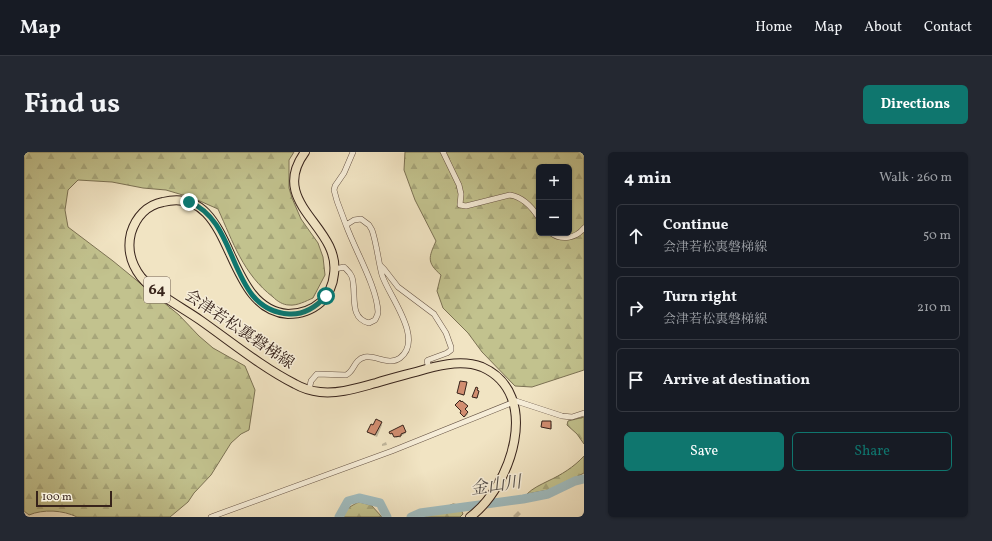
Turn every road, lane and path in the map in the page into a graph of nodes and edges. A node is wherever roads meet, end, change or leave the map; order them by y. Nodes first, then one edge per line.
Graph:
1 (305, 152) edge
2 (353, 152) edge
3 (443, 152) edge
4 (536, 214) edge
5 (346, 225) junction
6 (584, 228) edge
7 (558, 236) edge
8 (380, 265) junction
9 (335, 268) junction
10 (429, 368) junction
11 (309, 390) junction
12 (513, 401) junction
13 (584, 413) edge
14 (473, 515) edge
15 (211, 517) edge

1 - 9 main road, 会津若松裏磐梯線 / 64
2 - 5 street
3 - 4 street
5 - 8 street
5 - 9 street
6 - 7 street
8 - 10 street
8 - 11 street
9 - 11 main road, 会津若松裏磐梯線 / 64
10 - 11 main road, 会津若松裏磐梯線 / 64
10 - 12 main road, 会津若松裏磐梯線 / 64
12 - 13 street
12 - 14 main road, 会津若松裏磐梯線 / 64
12 - 15 street

